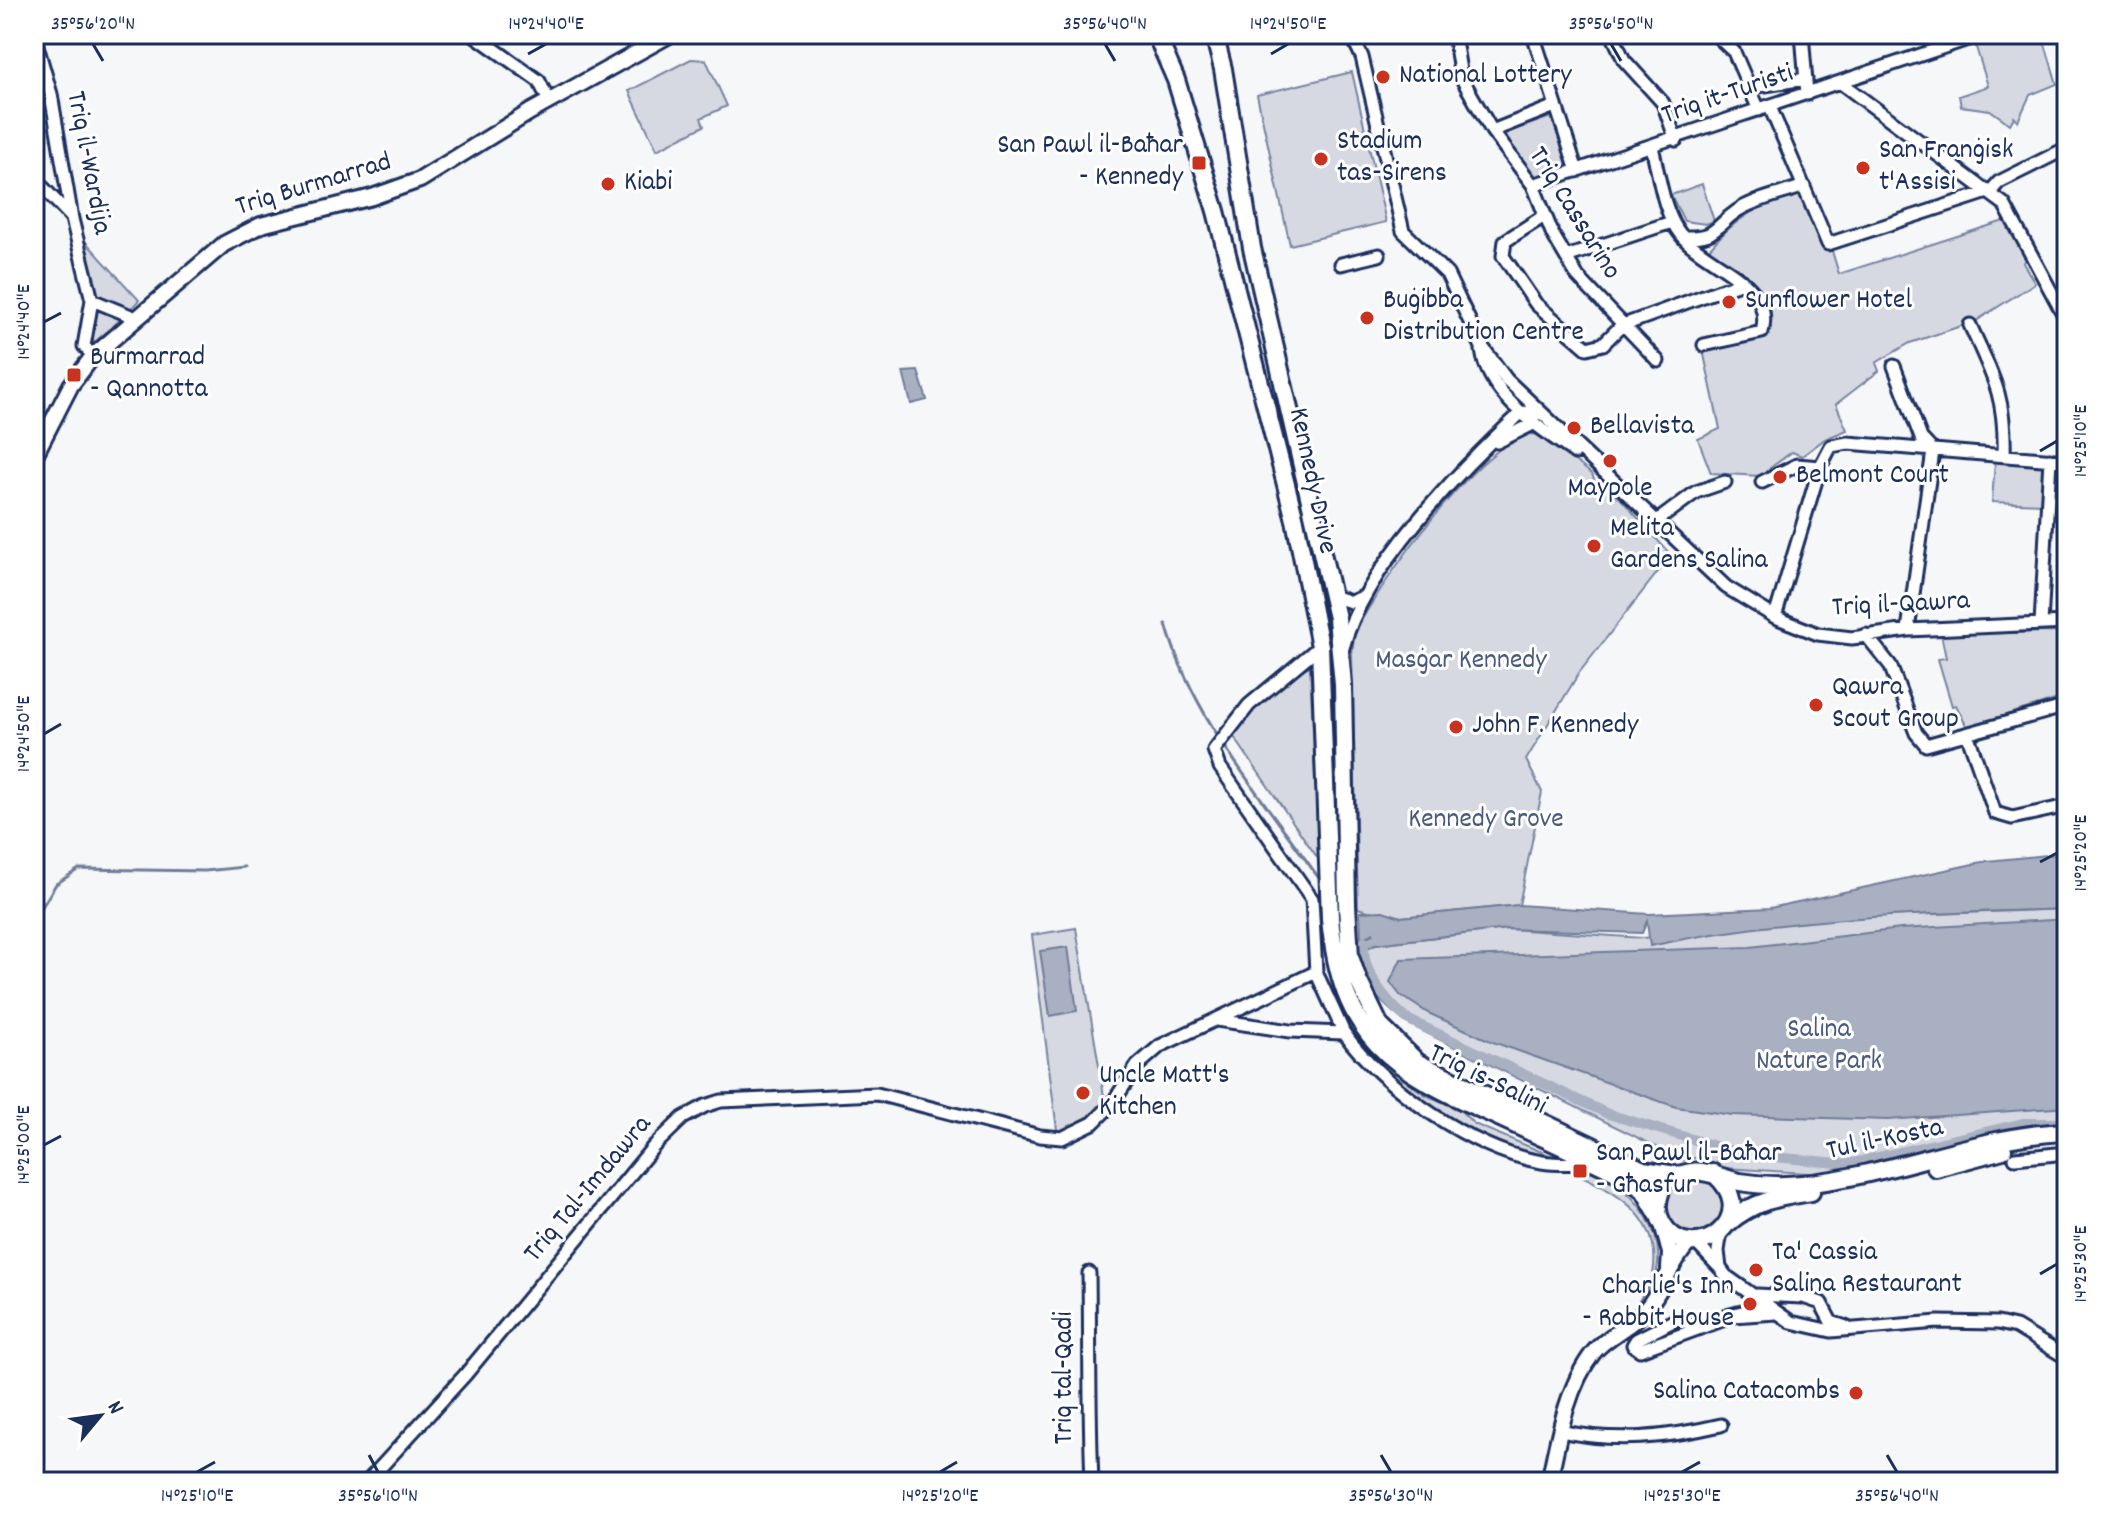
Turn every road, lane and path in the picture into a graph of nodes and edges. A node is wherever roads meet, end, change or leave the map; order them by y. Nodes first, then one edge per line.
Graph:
1 (473, 34) edge
2 (671, 34) edge
3 (1156, 34) edge
4 (1164, 34) edge
5 (1214, 34) edge
6 (1351, 34) edge
7 (1454, 34) edge
8 (1533, 34) edge
9 (1612, 34) edge
10 (1715, 34) edge
11 (1802, 34) edge
12 (1983, 34) edge
13 (34, 35) edge
14 (1806, 79) junction
15 (1841, 83) junction
16 (1752, 87) junction
17 (1807, 94) junction
18 (549, 101) junction
19 (1183, 101) junction
20 (1555, 106) junction
21 (1764, 108) junction
22 (1492, 131) junction
23 (1676, 140) junction
24 (1652, 147) junction
25 (2067, 148) edge
26 (1577, 171) junction
27 (34, 178) edge
28 (1533, 185) junction
29 (1804, 186) junction
30 (1991, 191) junction
31 (1544, 216) junction
32 (72, 219) junction
33 (1672, 222) junction
34 (1682, 237) junction
35 (1379, 255) dead end
36 (1566, 257) junction
37 (1341, 264) dead end
38 (1742, 282) junction
39 (92, 300) junction
40 (136, 318) junction
41 (2067, 321) edge
42 (1970, 325) dead end
43 (1621, 326) junction
44 (1481, 345) junction
45 (1704, 345) dead end
46 (93, 356) junction
47 (1658, 361) dead end
48 (1894, 366) dead end
49 (1533, 416) junction
50 (1933, 451) junction
51 (2004, 455) junction
52 (34, 457) edge
53 (2050, 459) junction
54 (2067, 461) edge
55 (1820, 467) junction
56 (1725, 482) dead end
57 (1762, 482) dead end
58 (1657, 521) junction
59 (1332, 596) junction
60 (1360, 598) junction
61 (1775, 617) junction
62 (2067, 623) edge
63 (2041, 624) junction
64 (1908, 630) junction
65 (1866, 635) junction
66 (1320, 646) junction
67 (1342, 652) junction
68 (2067, 706) edge
69 (1968, 736) junction
70 (2067, 806) edge
71 (1342, 955) junction
72 (1316, 972) junction
73 (1215, 1020) junction
74 (1344, 1033) junction
75 (2067, 1132) edge
76 (2067, 1140) edge
77 (2067, 1153) edge
78 (2015, 1158) dead end
79 (1596, 1162) junction
80 (1713, 1173) junction
81 (1676, 1175) junction
82 (1660, 1220) junction
83 (1724, 1228) junction
84 (1693, 1243) junction
85 (1720, 1268) junction
86 (1089, 1273) dead end
87 (1669, 1273) junction
88 (1756, 1295) junction
89 (1772, 1309) junction
90 (1849, 1328) junction
91 (2067, 1358) edge
92 (1721, 1425) dead end
93 (1560, 1431) junction
94 (367, 1482) edge
95 (1092, 1482) edge
96 (1549, 1482) edge

1 - 18 street
2 - 18 main road, Triq Burmarrad
3 - 19 highway, Kennedy Drive
4 - 19 highway
5 - 59 highway, Kennedy Drive
6 - 44 street
7 - 22 street, Triq Cassarino
8 - 20 street
9 - 23 street
10 - 16 street
11 - 14 street
12 - 15 street, Triq it-Turisti
13 - 32 street, Triq il-Wardija
14 - 16 street, Triq it-Turisti
14 - 17 street
15 - 17 street, Triq it-Turisti
15 - 30 street
16 - 21 street
17 - 21 street, Triq it-Turisti
18 - 40 main road, Triq Burmarrad
19 - 66 highway, Kennedy Drive
20 - 22 street
20 - 26 street
21 - 23 street, Triq it-Turisti
21 - 29 street
22 - 28 street, Triq Cassarino
23 - 24 street, Triq it-Turisti
24 - 26 street, Triq it-Turisti
24 - 33 street
25 - 30 street
26 - 28 street, Triq it-Turisti
27 - 32 street
28 - 31 street, Triq Cassarino
29 - 30 street
29 - 34 street
30 - 41 street
31 - 36 street, Triq Cassarino
31 - 43 street
32 - 39 street, Triq il-Wardija
33 - 34 street
33 - 36 street
34 - 38 street
35 - 37 street
36 - 43 street, Triq Cassarino
38 - 43 street
38 - 45 street
39 - 40 street
39 - 46 street, Triq il-Wardija
40 - 46 main road, Triq Burmarrad
42 - 51 street
43 - 47 street, Triq Cassarino
44 - 49 street
44 - 49 street
46 - 52 main road, Triq Burmarrad
48 - 50 street
49 - 58 street, Triq il-Qawra
49 - 60 street
50 - 51 street
50 - 55 street
50 - 64 street
51 - 53 street
53 - 54 street
53 - 63 street
55 - 57 street
55 - 61 street
56 - 58 street
58 - 61 street, Triq il-Qawra
59 - 60 street
59 - 67 highway, Kennedy Drive
60 - 67 street
61 - 65 street, Triq il-Qawra
62 - 63 street, Triq il-Qawra
63 - 64 street, Triq il-Qawra
64 - 65 street, Triq il-Qawra
65 - 69 street
66 - 71 highway, Kennedy Drive
66 - 72 street
67 - 71 highway, Kennedy Drive
68 - 69 street
69 - 70 street
71 - 79 highway, Triq is-Salini
71 - 81 highway, Triq is-Salini
72 - 73 street, Triq Tal-Imdawra
72 - 74 street
73 - 74 street
73 - 94 street, Triq Tal-Imdawra
74 - 79 street
75 - 80 highway, Tul il-Kosta
76 - 83 highway, Tul il-Kosta
77 - 78 street
79 - 82 highway, Triq is-Salini
80 - 81 highway
80 - 83 highway
81 - 82 highway
82 - 84 highway
82 - 87 main road
83 - 84 highway
83 - 85 street
84 - 85 street
84 - 87 main road
85 - 88 street
86 - 95 street, Triq tal-Qadi
87 - 93 main road
88 - 89 street
88 - 90 street
89 - 89 street
89 - 90 street
90 - 91 street
92 - 93 street
93 - 96 main road

